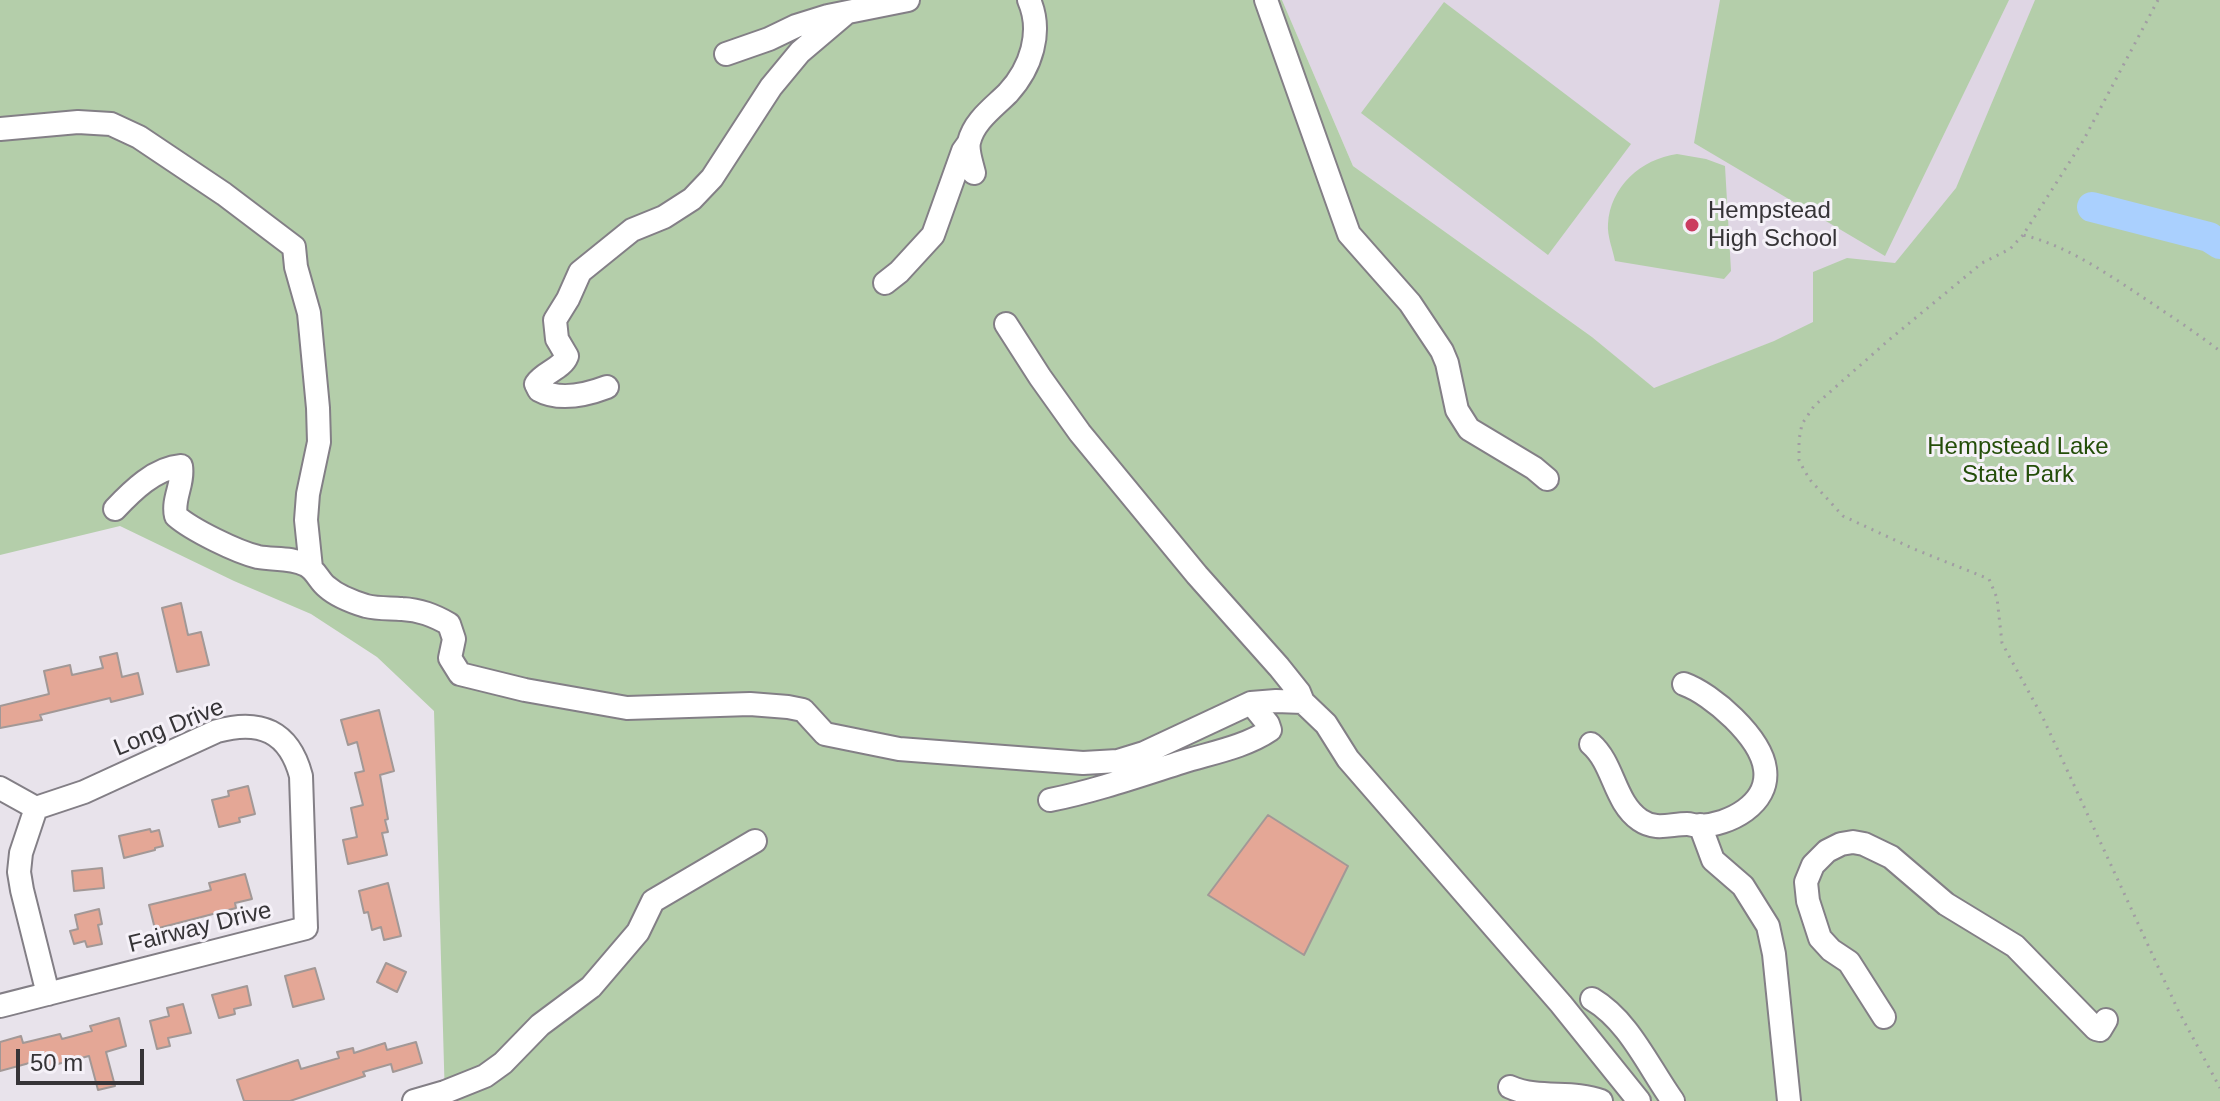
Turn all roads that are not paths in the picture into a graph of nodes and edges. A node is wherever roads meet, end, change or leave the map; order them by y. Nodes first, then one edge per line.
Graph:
1 (908, 0) edge
2 (1029, 0) edge
3 (1266, 0) edge
4 (846, 13) junction
5 (726, 54) dead end
6 (0, 129) edge
7 (968, 144) junction
8 (974, 173) dead end
9 (885, 283) dead end
10 (1006, 324) dead end
11 (607, 387) dead end
12 (1547, 479) dead end
13 (115, 509) dead end
14 (311, 568) junction
15 (1684, 684) dead end
16 (1303, 702) junction
17 (1251, 703) junction
18 (1214, 721) junction
19 (1591, 744) dead end
20 (1229, 748) junction
21 (0, 788) edge
22 (1050, 800) dead end
23 (36, 808) junction
24 (302, 818) joint
25 (1700, 825) junction
26 (755, 841) dead end
27 (48, 994) junction
28 (1592, 999) dead end
29 (0, 1006) edge
30 (1884, 1017) dead end
31 (2106, 1020) dead end
32 (1510, 1087) dead end
33 (414, 1101) edge
34 (1601, 1101) edge
35 (1639, 1101) edge
36 (1673, 1101) edge
37 (1789, 1101) edge

1 - 4 street
2 - 7 street
3 - 12 street
4 - 5 street
4 - 11 street
6 - 14 street
7 - 8 street
7 - 9 street
10 - 16 street
13 - 14 street
14 - 18 street
15 - 25 street
16 - 17 street
16 - 35 street
17 - 18 street
17 - 20 street
18 - 20 street
19 - 25 street
20 - 22 street
21 - 23 street
23 - 24 street, Long Drive
23 - 27 street
24 - 27 street, Fairway Drive
25 - 37 street
26 - 33 street
27 - 29 street, Fairway Drive
28 - 36 street
30 - 31 street
32 - 34 street

